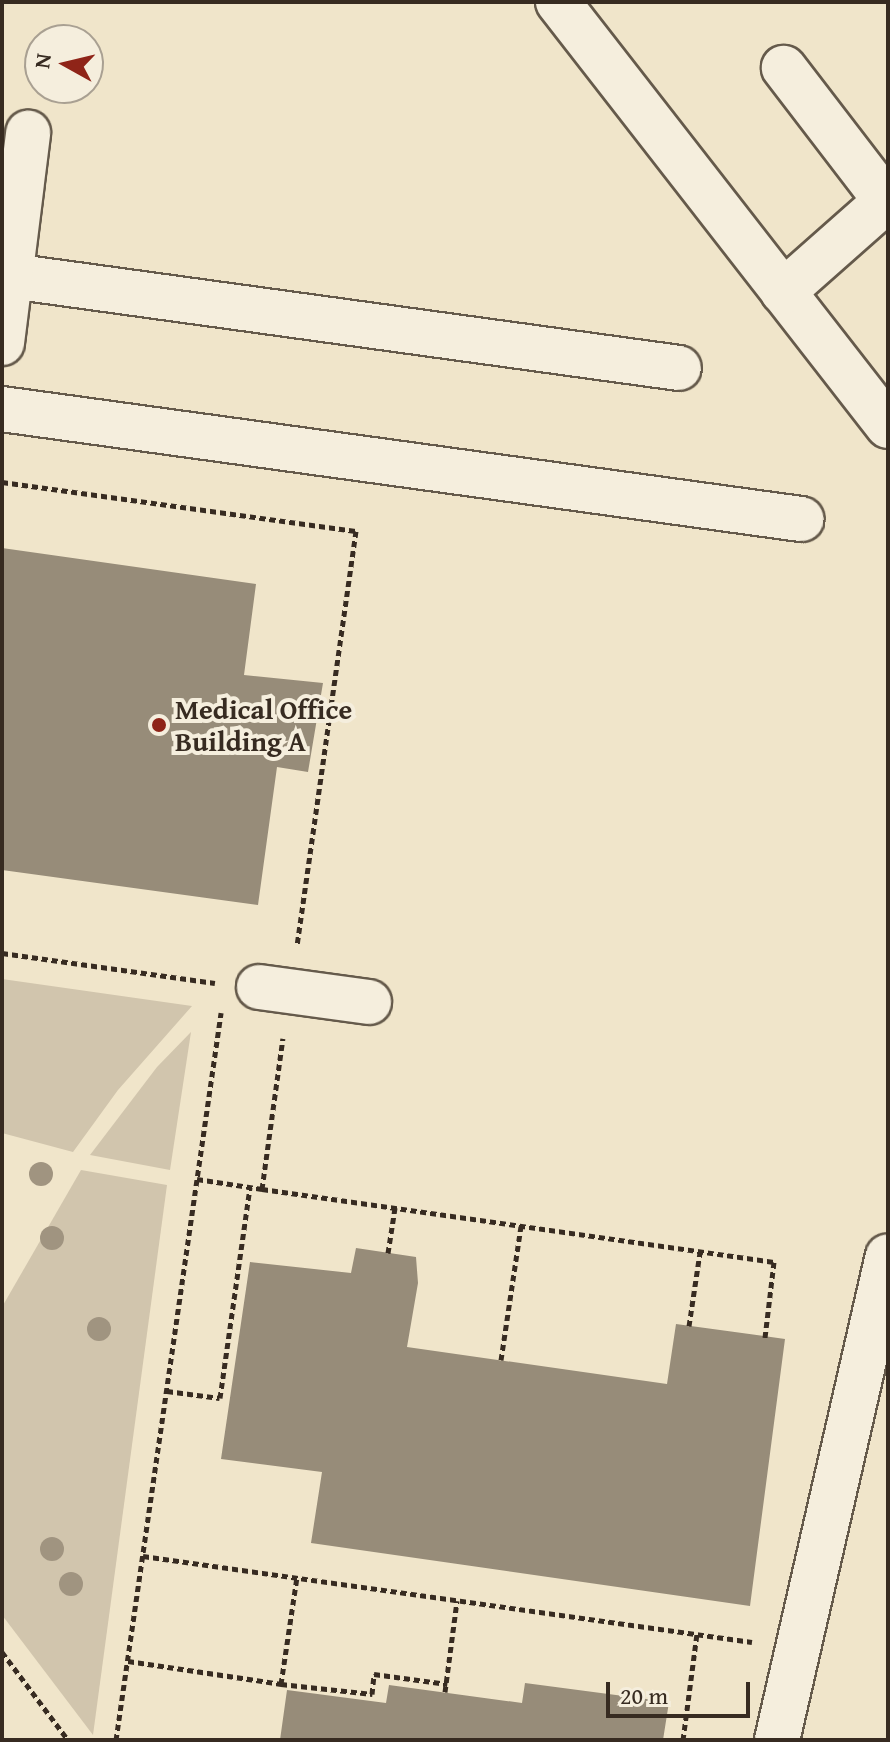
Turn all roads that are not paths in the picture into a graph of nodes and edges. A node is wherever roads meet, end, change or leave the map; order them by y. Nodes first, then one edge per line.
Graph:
1 (558, 2) edge
2 (784, 68) dead end
3 (28, 133) dead end
4 (11, 276) junction
5 (783, 292) junction
6 (2, 343) edge
7 (679, 368) dead end
8 (2, 409) edge
9 (888, 426) edge
10 (801, 519) dead end
11 (258, 988) road end
12 (369, 1002) dead end
13 (888, 1257) edge
14 (777, 1740) edge

1 - 5 street
2 - 5 street
3 - 4 street
4 - 6 street
4 - 7 street
5 - 9 street
8 - 10 street
11 - 12 street
13 - 14 street

